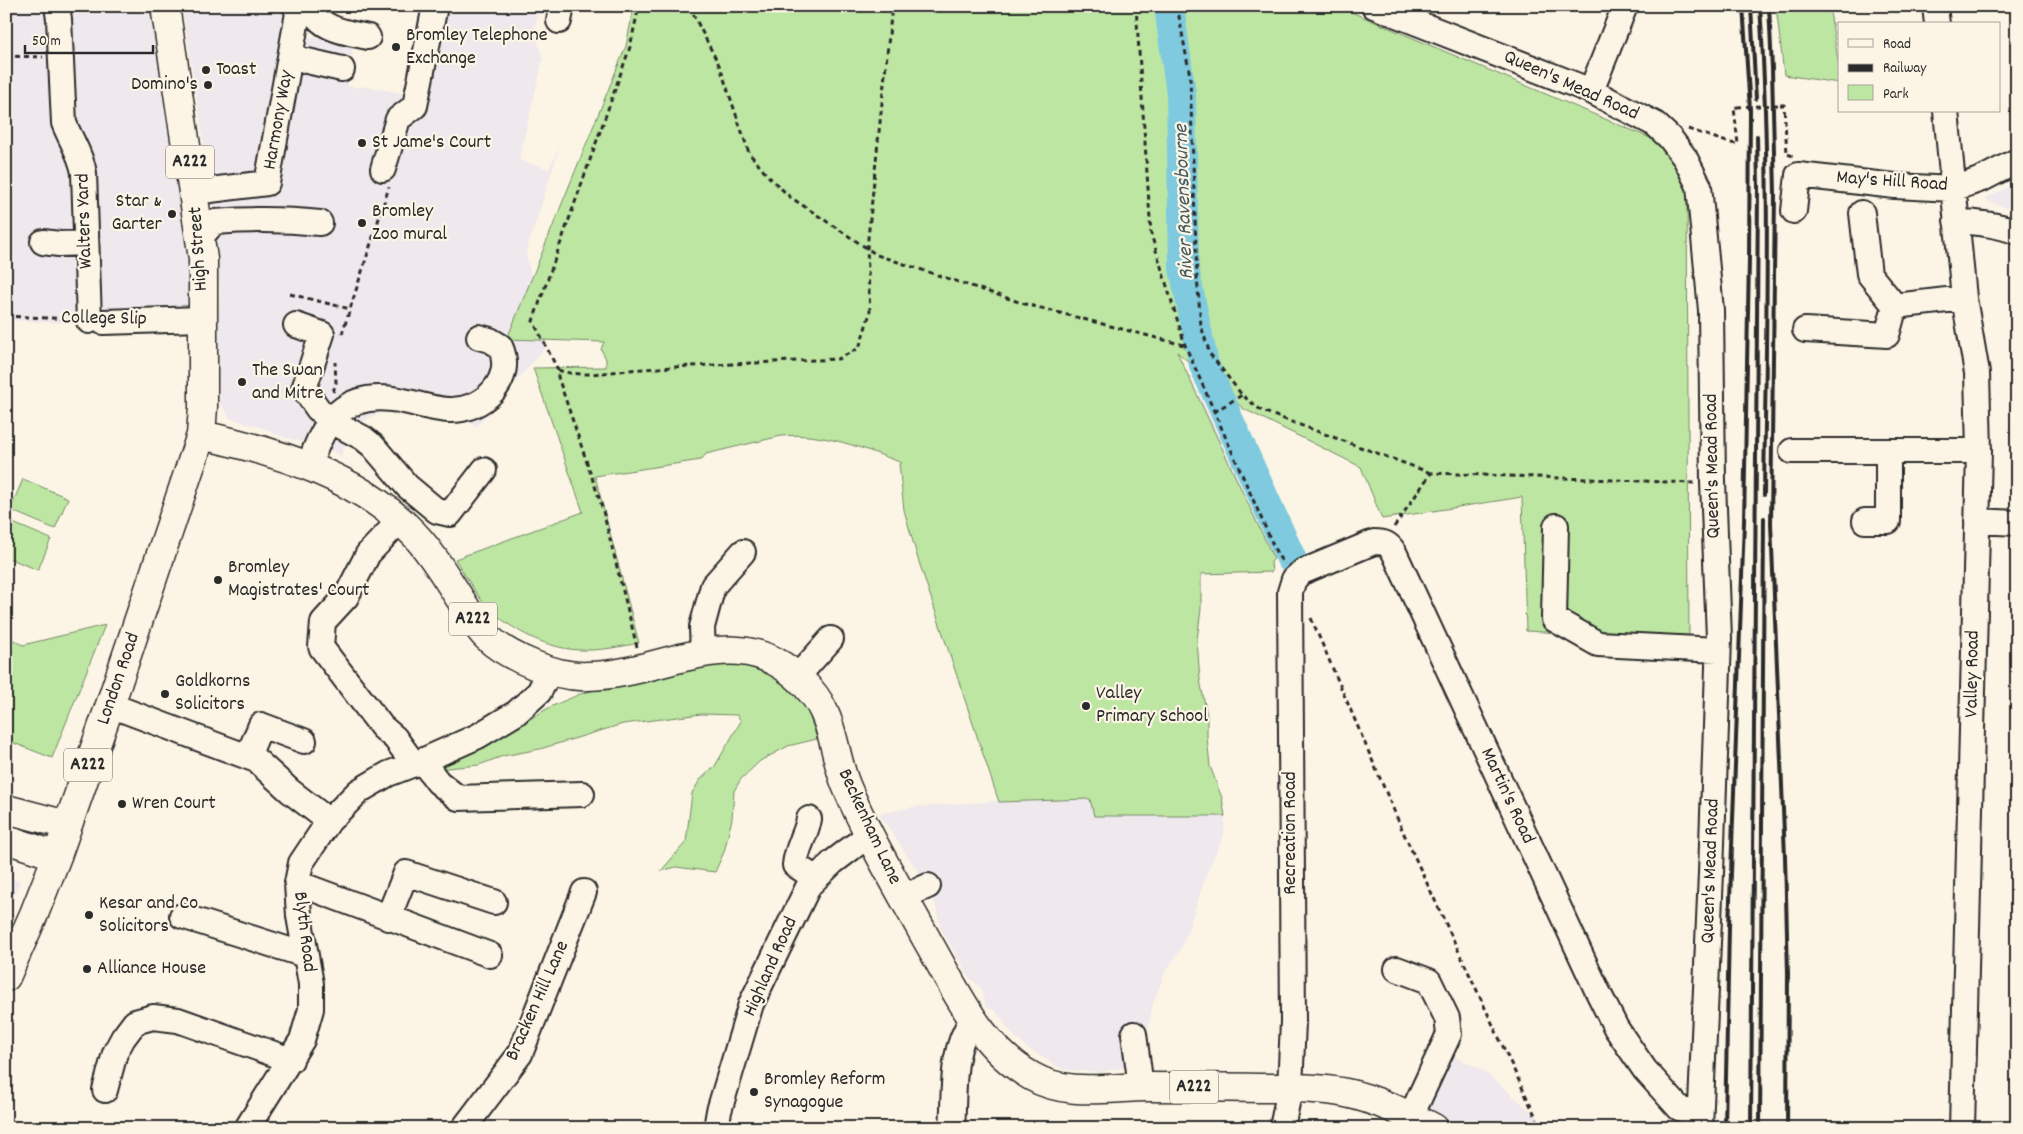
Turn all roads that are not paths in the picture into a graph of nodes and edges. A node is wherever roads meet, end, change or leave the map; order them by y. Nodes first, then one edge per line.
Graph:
1 (56, 6) edge
2 (165, 6) edge
3 (435, 6) edge
4 (1374, 6) edge
5 (1625, 6) edge
6 (1935, 6) edge
7 (301, 9) edge
8 (1937, 22) edge
9 (368, 37) dead end
10 (290, 57) junction
11 (342, 69) dead end
12 (1591, 91) junction
13 (1946, 112) edge
14 (2017, 161) edge
15 (386, 177) road end
16 (1953, 189) junction
17 (194, 192) junction
18 (1794, 211) dead end
19 (1862, 213) dead end
20 (1956, 221) junction
21 (320, 223) dead end
22 (2017, 232) edge
23 (201, 237) junction
24 (43, 242) dead end
25 (86, 243) junction
26 (1964, 298) junction
27 (1894, 306) junction
28 (202, 319) junction
29 (96, 321) joint
30 (296, 325) dead end
31 (1805, 330) dead end
32 (479, 337) dead end
33 (324, 415) junction
34 (202, 434) junction
35 (1792, 451) dead end
36 (1888, 451) junction
37 (1979, 451) junction
38 (309, 467) junction
39 (484, 470) dead end
40 (400, 520) junction
41 (1865, 521) dead end
42 (1977, 521) junction
43 (2017, 523) edge
44 (1556, 526) dead end
45 (743, 552) dead end
46 (1294, 579) joint
47 (830, 639) dead end
48 (1718, 650) junction
49 (704, 652) junction
50 (550, 671) junction
51 (797, 677) junction
52 (110, 706) junction
53 (304, 741) dead end
54 (248, 756) junction
55 (418, 762) junction
56 (582, 794) dead end
57 (6, 809) edge
58 (809, 819) dead end
59 (328, 821) junction
60 (67, 825) junction
61 (870, 834) junction
62 (6, 839) edge
63 (57, 856) junction
64 (815, 878) junction
65 (297, 883) junction
66 (928, 886) dead end
67 (584, 892) dead end
68 (903, 897) junction
69 (494, 902) dead end
70 (182, 916) dead end
71 (388, 918) junction
72 (490, 955) dead end
73 (306, 956) junction
74 (1397, 969) dead end
75 (6, 977) edge
76 (972, 1020) junction
77 (1134, 1034) dead end
78 (291, 1060) junction
79 (1141, 1087) junction
80 (1290, 1088) junction
81 (105, 1090) dead end
82 (1422, 1122) edge
83 (1700, 1122) edge
84 (247, 1128) edge
85 (464, 1128) edge
86 (716, 1128) edge
87 (952, 1128) edge
88 (1282, 1128) edge
89 (1962, 1128) edge

1 - 25 street, Walters Yard
2 - 17 main road, High Street / A222
3 - 15 street
4 - 12 street, Queen's Mead Road
5 - 12 street
6 - 8 street
7 - 9 street
7 - 10 street, Harmony Way
10 - 11 street
10 - 17 street, Harmony Way
12 - 48 street, Queen's Mead Road
13 - 16 street, Valley Road
14 - 16 street, May's Hill Road
16 - 18 street, May's Hill Road
16 - 20 street, Valley Road
17 - 23 main road, High Street / A222
19 - 27 street
20 - 22 street
20 - 26 street, Valley Road
21 - 23 street
23 - 28 main road, High Street / A222
24 - 25 street
25 - 29 street, Walters Yard
26 - 27 street
26 - 37 street, Valley Road
27 - 31 street
28 - 29 street, College Slip
28 - 34 main road, High Street / A222
30 - 33 street
32 - 33 street
33 - 38 street
33 - 39 street
34 - 38 main road, Beckenham Lane / A222
34 - 52 main road, London Road / A222
35 - 36 street
36 - 37 street
36 - 41 street
37 - 42 street, Valley Road
38 - 40 main road, Beckenham Lane / A222
40 - 50 main road, Beckenham Lane / A222
40 - 55 street
42 - 43 street
42 - 89 street, Valley Road
44 - 48 street
45 - 49 street
46 - 80 street, Recreation Road
46 - 83 street, Martin's Road
47 - 51 street
48 - 83 street, Queen's Mead Road
49 - 50 main road, Beckenham Lane / A222
49 - 51 main road, Beckenham Lane / A222
50 - 55 street, Blyth Road
51 - 61 main road, Beckenham Lane / A222
52 - 54 street
52 - 60 main road, London Road / A222
53 - 54 street
54 - 59 street
55 - 56 street
55 - 59 street, Blyth Road
57 - 60 main road
58 - 64 street
59 - 65 street, Blyth Road
60 - 63 main road, London Road
61 - 64 street, Highland Road
61 - 68 main road, Beckenham Lane / A222
62 - 63 main road
63 - 75 main road, London Road
64 - 86 street, Highland Road
65 - 71 street
65 - 73 street, Blyth Road
66 - 68 street
67 - 85 street, Bracken Hill Lane
68 - 76 main road, Beckenham Lane / A222
69 - 71 street
70 - 73 street
71 - 72 street
73 - 78 street, Blyth Road
74 - 82 street
76 - 79 main road, Beckenham Lane / A222
76 - 87 street
77 - 79 street
78 - 81 street
78 - 84 street, Blyth Road
79 - 80 main road, Beckenham Lane / A222
80 - 82 main road, Beckenham Lane / A222
80 - 88 street, Recreation Road

